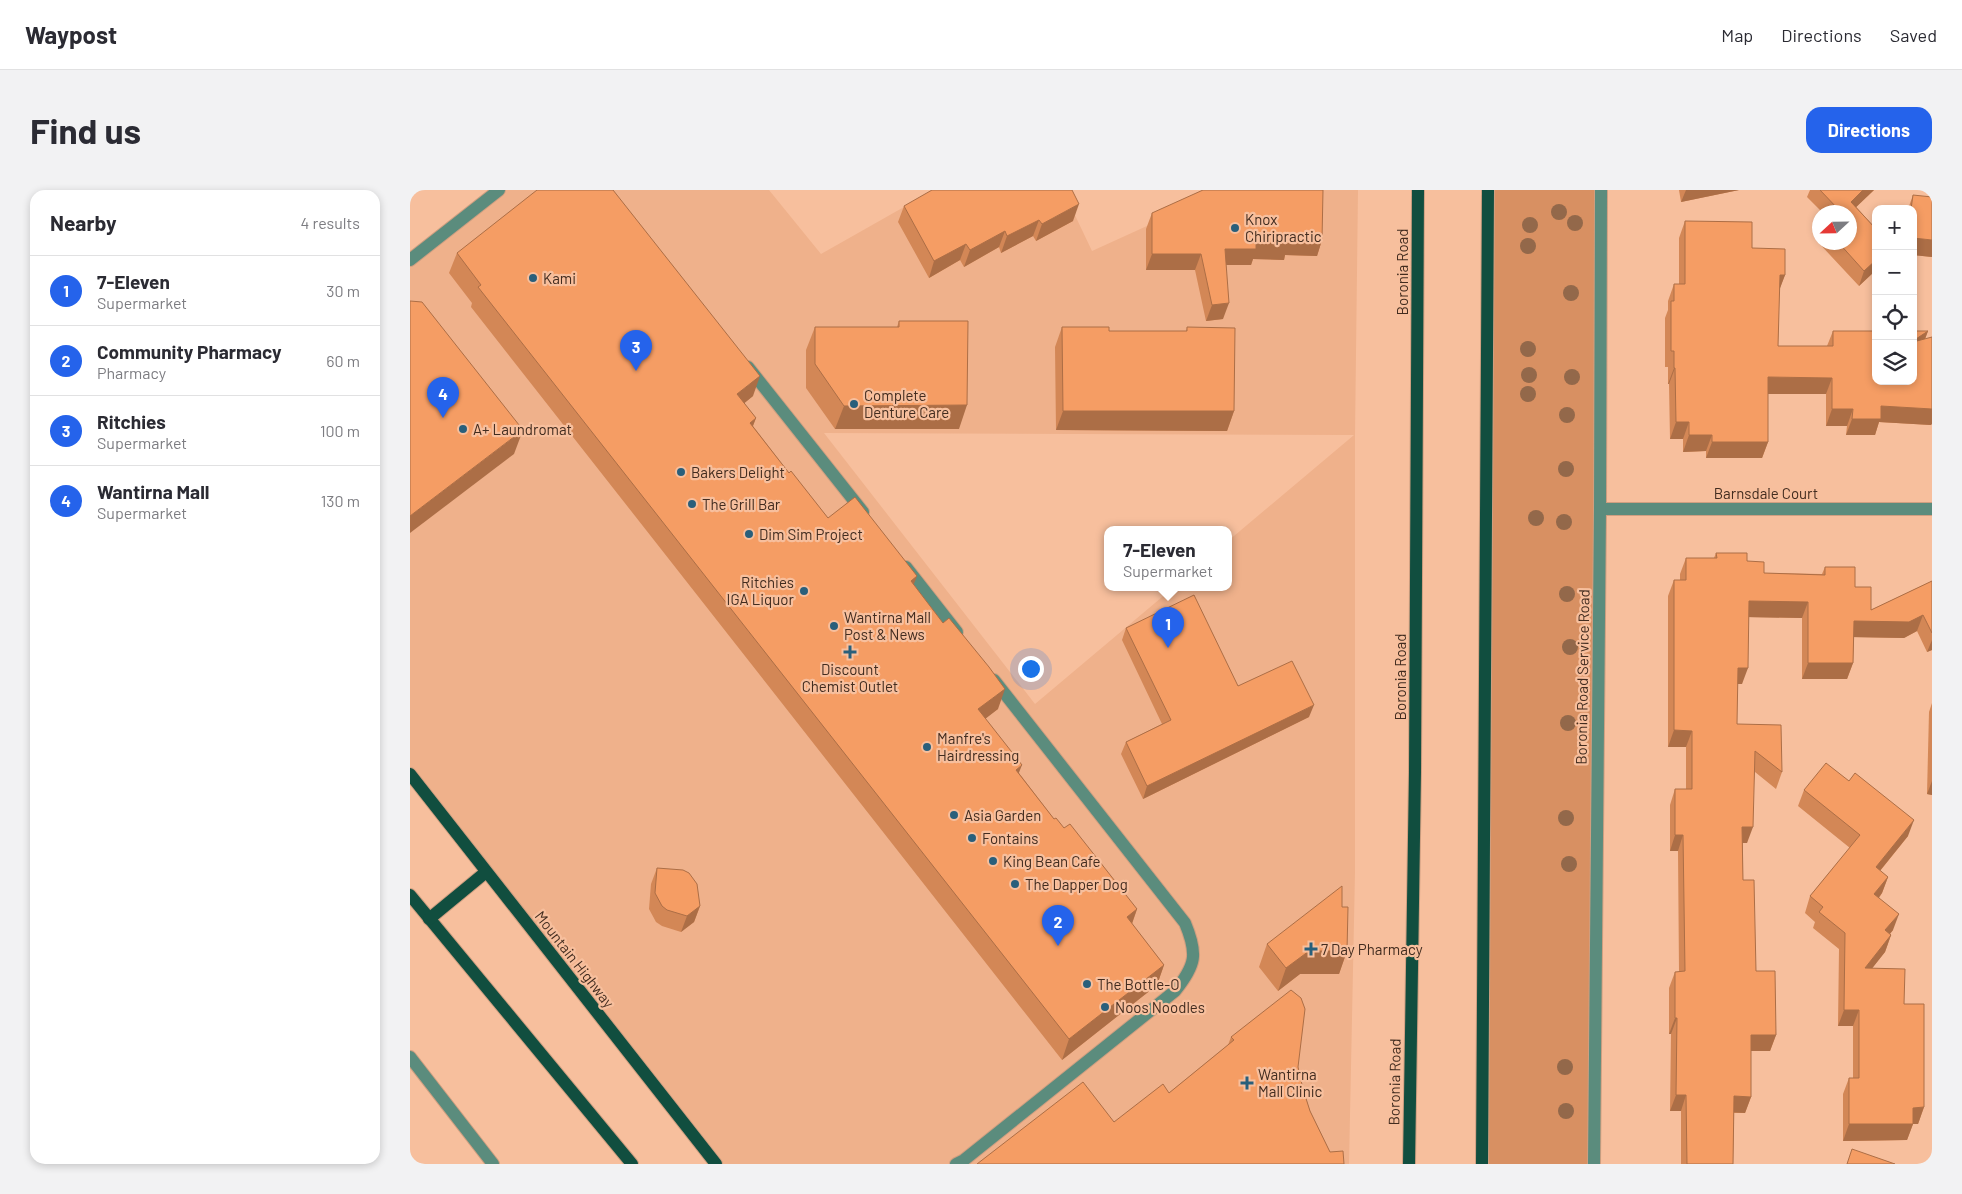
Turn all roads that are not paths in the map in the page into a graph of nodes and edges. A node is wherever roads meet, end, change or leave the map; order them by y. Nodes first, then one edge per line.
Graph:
1 (499, 190) edge
2 (1418, 190) edge
3 (1488, 190) edge
4 (1601, 190) edge
5 (410, 260) edge
6 (738, 354) edge
7 (1600, 509) junction
8 (1932, 509) edge
9 (873, 525) edge
10 (897, 556) edge
11 (965, 642) edge
12 (989, 673) edge
13 (410, 774) edge
14 (486, 872) junction
15 (410, 895) edge
16 (429, 919) junction
17 (410, 1057) edge
18 (493, 1164) edge
19 (632, 1164) edge
20 (716, 1164) edge
21 (956, 1164) edge
22 (1409, 1164) edge
23 (1482, 1164) edge
24 (1594, 1164) edge

1 - 5 street
2 - 22 main road, Boronia Road
3 - 23 main road
4 - 7 street, Boronia Road Service Road
6 - 9 street
7 - 8 street, Barnsdale Court
7 - 24 street, Boronia Road Service Road
10 - 11 street
12 - 21 street
13 - 14 main road, Mountain Highway
14 - 16 main road
14 - 20 main road, Mountain Highway
15 - 16 main road
16 - 19 main road
17 - 18 street

